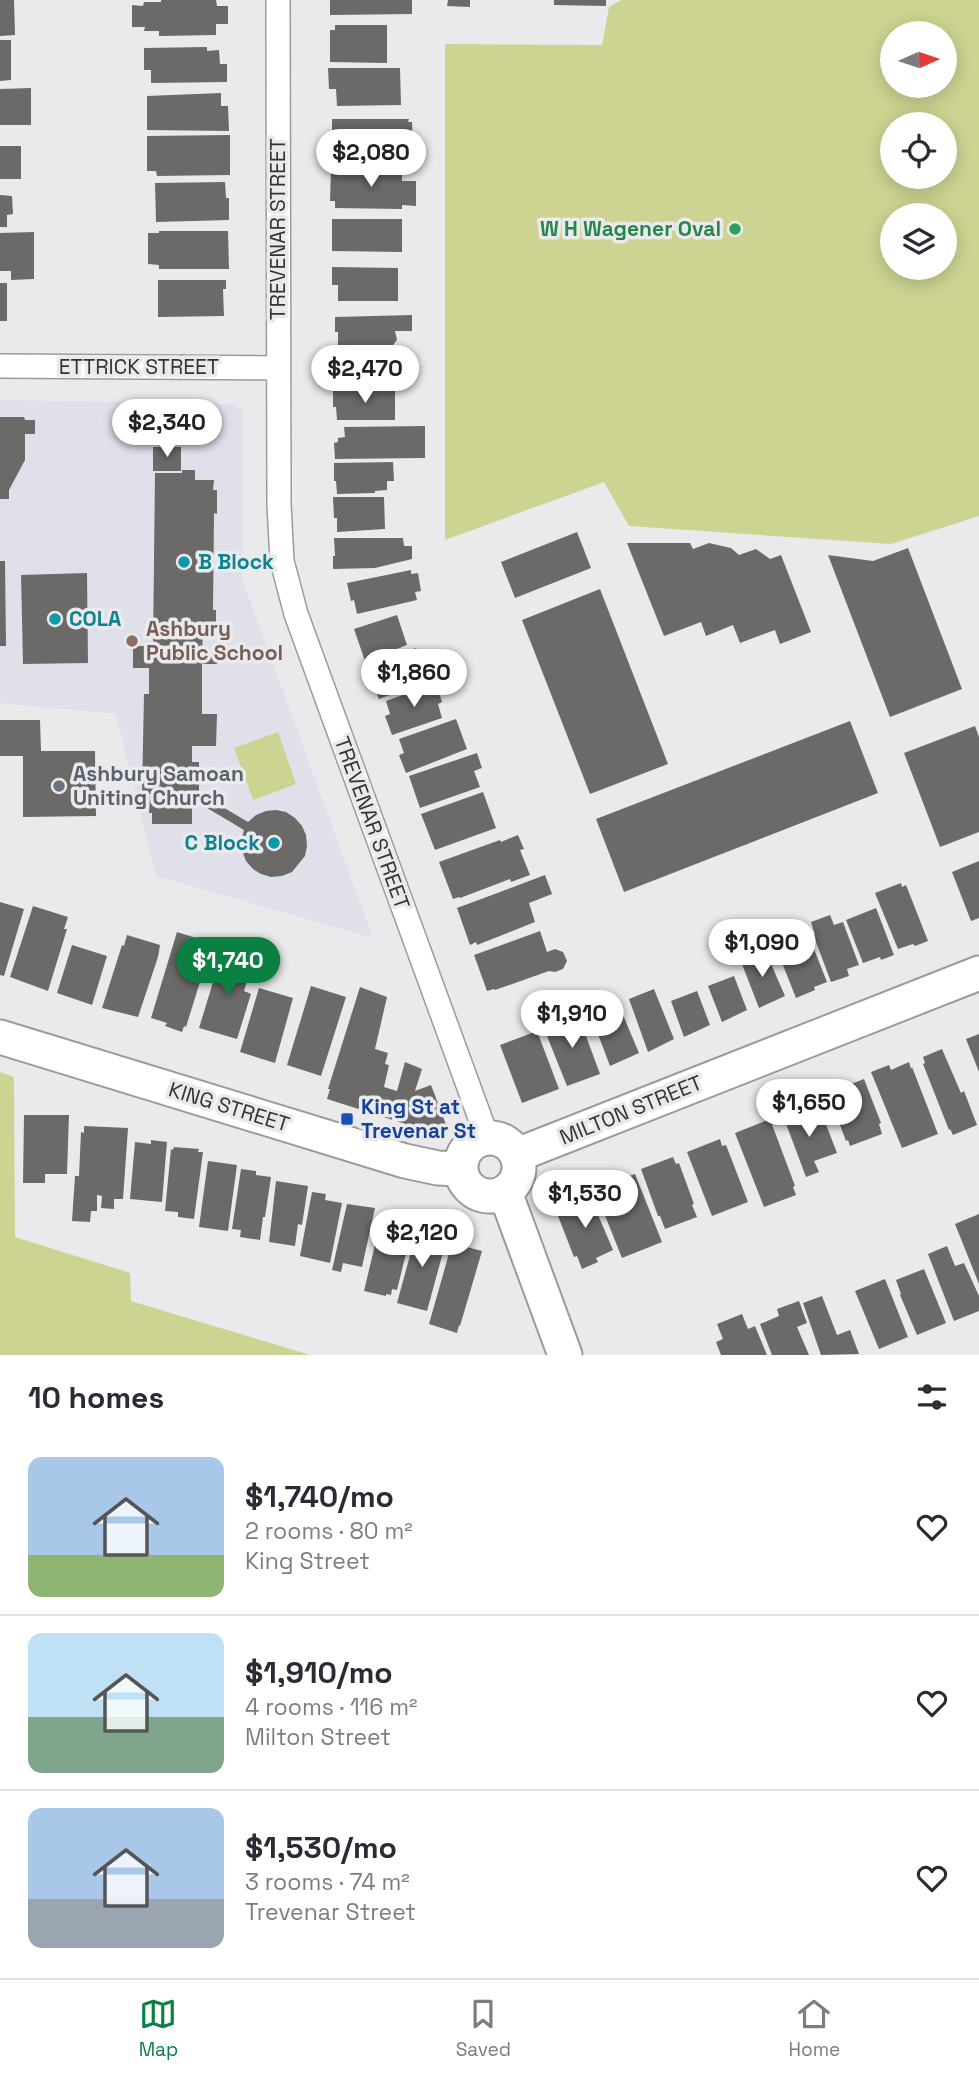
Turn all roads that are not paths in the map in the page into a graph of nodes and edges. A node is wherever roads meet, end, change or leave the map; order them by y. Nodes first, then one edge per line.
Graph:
1 (278, 0) edge
2 (0, 366) edge
3 (279, 368) junction
4 (979, 973) edge
5 (0, 1037) edge
6 (487, 1137) junction
7 (517, 1155) junction
8 (460, 1169) junction
9 (505, 1192) junction
10 (565, 1355) edge

1 - 3 street, TREVENAR STREET
2 - 3 street, ETTRICK STREET
3 - 6 street, TREVENAR STREET
4 - 7 main road, MILTON STREET
5 - 8 main road, KING STREET
6 - 7 main road
6 - 8 main road
7 - 9 main road
8 - 9 main road
9 - 10 main road

